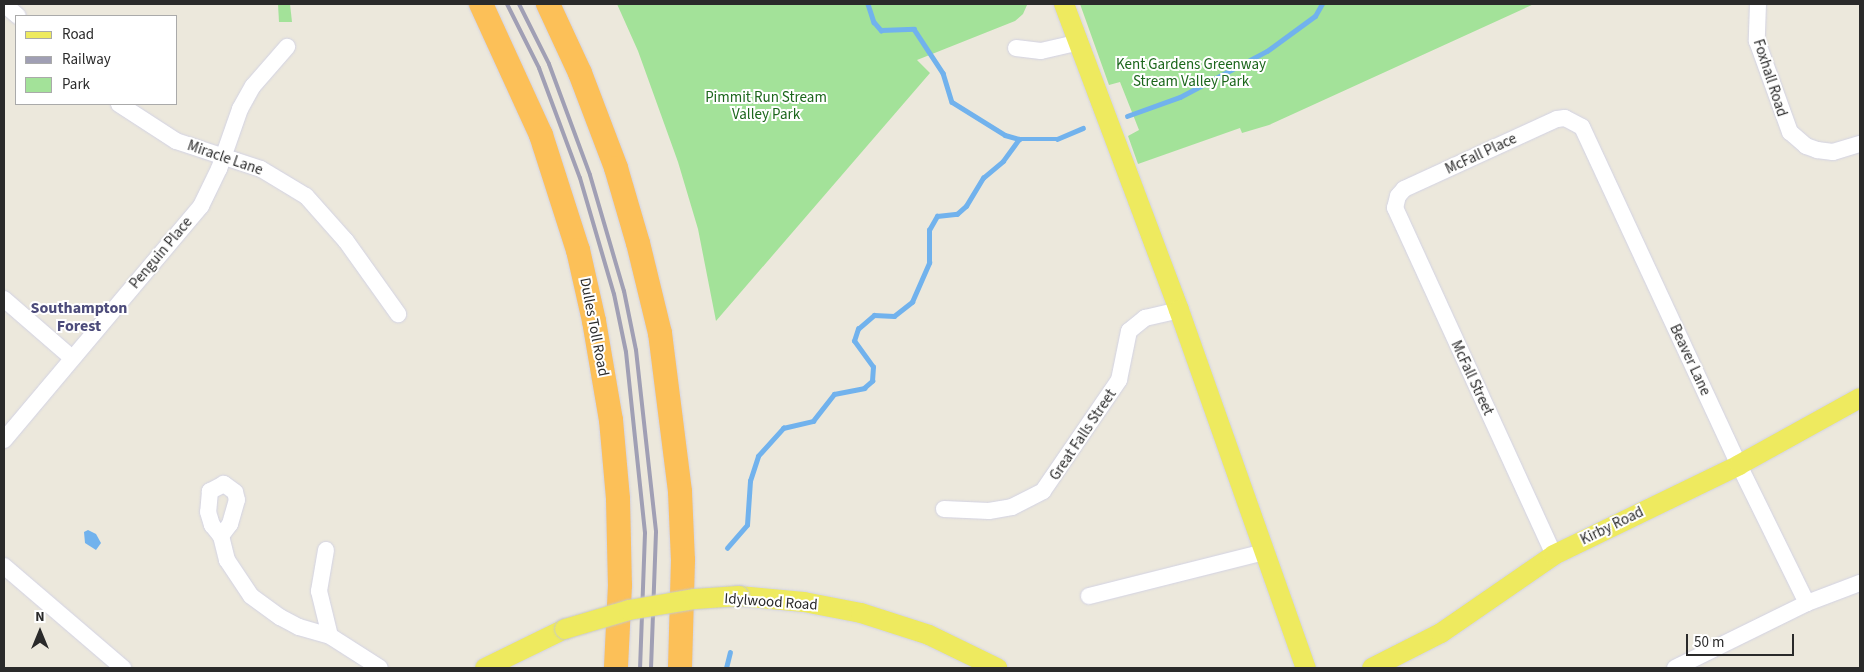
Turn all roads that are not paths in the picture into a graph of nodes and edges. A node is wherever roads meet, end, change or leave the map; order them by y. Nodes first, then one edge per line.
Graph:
1 (4, 4) edge
2 (481, 4) edge
3 (548, 4) edge
4 (1064, 4) edge
5 (1758, 4) edge
6 (17, 15) edge
7 (1079, 42) junction
8 (287, 47) dead end
9 (1016, 48) dead end
10 (121, 105) edge
11 (1573, 115) joint
12 (1860, 144) edge
13 (223, 154) junction
14 (1391, 198) joint
15 (4, 299) edge
16 (1179, 310) junction
17 (398, 314) dead end
18 (72, 358) junction
19 (1860, 398) edge
20 (4, 440) edge
21 (1738, 465) junction
22 (944, 509) dead end
23 (221, 536) dead end
24 (326, 550) dead end
25 (1264, 552) junction
26 (1554, 555) junction
27 (4, 566) edge
28 (1860, 584) edge
29 (1089, 596) dead end
30 (1807, 603) junction
31 (330, 636) junction
32 (123, 668) edge
33 (380, 668) edge
34 (485, 668) edge
35 (616, 668) edge
36 (680, 668) edge
37 (997, 668) edge
38 (1306, 668) edge
39 (1372, 668) edge
40 (1675, 668) edge

1 - 6 street
2 - 35 highway, Dulles Toll Road
3 - 36 highway
4 - 7 main road
5 - 12 street, Foxhall Road
7 - 9 street
7 - 16 main road
8 - 13 street, Penguin Place
10 - 13 street, Miracle Lane
11 - 14 street, McFall Place
11 - 21 street, Beaver Lane
13 - 17 street, Miracle Lane
13 - 18 street, Penguin Place
14 - 26 street, McFall Street
15 - 18 street
16 - 22 street, Great Falls Street
16 - 25 main road
18 - 20 street, Penguin Place
19 - 21 main road, Kirby Road
21 - 26 main road, Kirby Road
21 - 30 street, Beaver Lane
23 - 31 street
24 - 31 street
25 - 29 street
25 - 38 main road
26 - 39 main road, Kirby Road
27 - 32 street
28 - 30 street
30 - 40 street
31 - 33 street
34 - 37 main road, Idylwood Road, bridge

